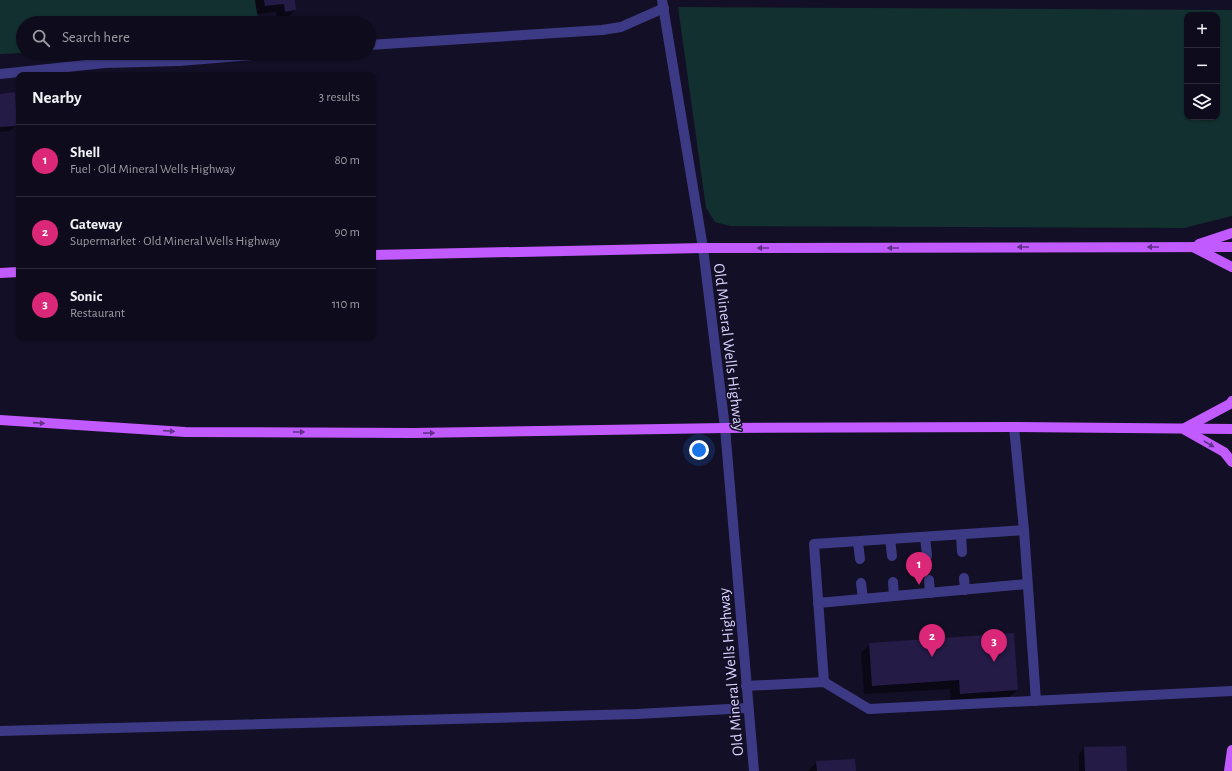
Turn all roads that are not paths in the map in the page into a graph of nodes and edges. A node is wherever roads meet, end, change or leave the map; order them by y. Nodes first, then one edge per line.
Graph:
1 (663, 4) edge
2 (376, 45) edge
3 (191, 60) edge
4 (16, 72) edge
5 (19, 72) edge
6 (0, 74) edge
7 (1232, 233) edge
8 (1192, 247) junction
9 (1232, 247) edge
10 (703, 248) junction
11 (376, 255) edge
12 (1232, 267) edge
13 (16, 272) edge
14 (0, 273) edge
15 (1232, 401) edge
16 (0, 420) edge
17 (1014, 427) junction
18 (726, 428) junction
19 (1183, 428) junction
20 (1232, 430) edge
21 (1232, 462) edge
22 (1024, 530) junction
23 (961, 534) junction
24 (925, 537) junction
25 (890, 539) junction
26 (858, 542) junction
27 (962, 552) dead end
28 (892, 556) dead end
29 (927, 556) dead end
30 (860, 559) dead end
31 (964, 578) dead end
32 (929, 580) dead end
33 (893, 582) dead end
34 (861, 583) dead end
35 (1027, 584) junction
36 (965, 590) junction
37 (930, 593) junction
38 (894, 596) junction
39 (863, 598) junction
40 (818, 603) junction
41 (824, 682) junction
42 (746, 686) junction
43 (1232, 691) edge
44 (1036, 700) junction
45 (748, 708) junction
46 (0, 731) edge
47 (1232, 750) edge
48 (754, 771) edge
49 (1229, 771) edge

1 - 2 street
1 - 10 street, Old Mineral Wells Highway
3 - 5 street
4 - 6 street
7 - 8 main road
8 - 9 main road
8 -> 10 main road
8 - 12 main road
10 - 11 main road
10 - 18 street, Old Mineral Wells Highway
13 - 14 main road
15 - 19 main road
16 -> 18 main road
17 - 18 main road
17 - 19 main road
17 - 22 street
18 - 42 street, Old Mineral Wells Highway
19 - 20 main road
19 -> 21 main road
22 - 23 street
22 - 35 street
23 - 24 street
23 - 27 street
24 - 25 street
24 - 29 street
25 - 26 street
25 - 28 street
26 - 30 street
26 - 40 street
31 - 36 street
32 - 37 street
33 - 38 street
34 - 39 street
35 - 36 street
35 - 44 street
36 - 37 street
37 - 38 street
38 - 39 street
39 - 40 street
40 - 41 street
41 - 42 street
41 - 44 street
42 - 45 street, Old Mineral Wells Highway
43 - 44 street
45 - 46 street
45 - 48 street, Old Mineral Wells Highway
47 - 49 main road

